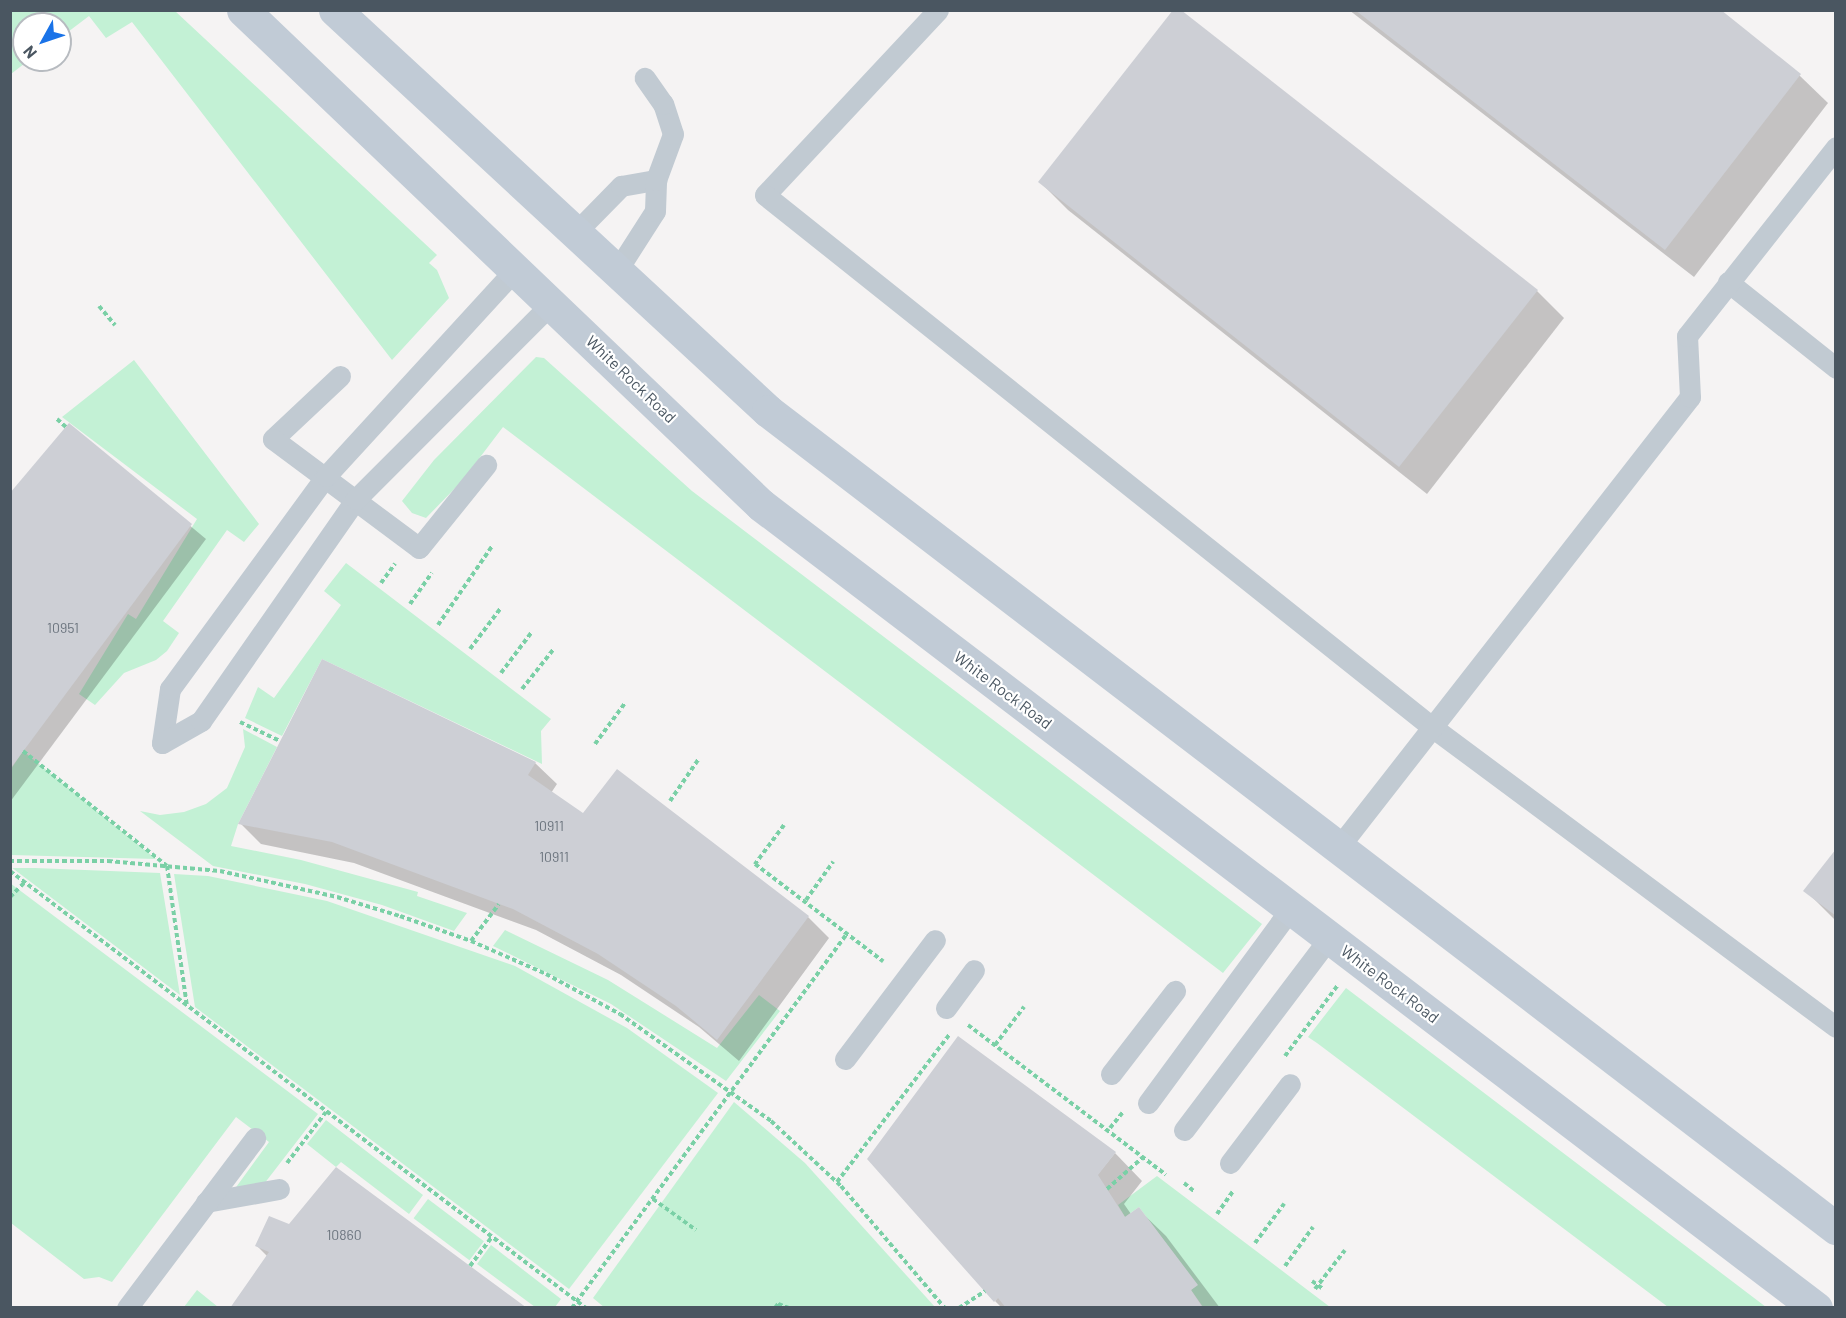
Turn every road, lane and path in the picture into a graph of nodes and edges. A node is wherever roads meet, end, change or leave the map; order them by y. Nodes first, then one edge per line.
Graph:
1 (243, 10) edge
2 (335, 10) edge
3 (938, 10) edge
4 (645, 78) dead end
5 (1836, 147) edge
6 (656, 180) junction
7 (574, 233) junction
8 (516, 269) junction
9 (616, 272) junction
10 (1728, 282) junction
11 (552, 303) junction
12 (99, 306) dead end
13 (115, 325) dead end
14 (1836, 368) edge
15 (340, 376) dead end
16 (57, 419) dead end
17 (66, 427) dead end
18 (486, 465) dead end
19 (326, 476) junction
20 (356, 499) junction
21 (492, 546) dead end
22 (434, 571) dead end
23 (410, 604) dead end
24 (500, 609) dead end
25 (438, 625) dead end
26 (531, 633) dead end
27 (470, 649) dead end
28 (553, 650) dead end
29 (501, 673) dead end
30 (522, 689) dead end
31 (624, 703) dead end
32 (240, 722) dead end
33 (1432, 727) junction
34 (280, 741) dead end
35 (595, 744) dead end
36 (23, 751) dead end
37 (698, 760) dead end
38 (670, 801) dead end
39 (784, 825) dead end
40 (1338, 848) junction
41 (10, 861) edge
42 (833, 862) dead end
43 (166, 866) junction
44 (10, 871) edge
45 (25, 882) junction
46 (10, 897) edge
47 (806, 900) junction
48 (499, 904) dead end
49 (1291, 908) junction
50 (847, 934) junction
51 (1329, 938) junction
52 (935, 940) dead end
53 (471, 941) junction
54 (974, 970) dead end
55 (906, 978) junction
56 (1175, 990) dead end
57 (188, 1007) junction
58 (1024, 1007) dead end
59 (954, 1014) junction
60 (1836, 1027) edge
61 (998, 1044) junction
62 (845, 1059) dead end
63 (1111, 1074) dead end
64 (1290, 1084) dead end
65 (731, 1090) junction
66 (1148, 1102) dead end
67 (326, 1112) junction
68 (1184, 1130) dead end
69 (255, 1138) dead end
70 (1143, 1157) junction
71 (1230, 1163) dead end
72 (1166, 1175) dead end
73 (280, 1180) joint
74 (837, 1182) junction
75 (1184, 1183) dead end
76 (1239, 1184) dead end
77 (1107, 1189) dead end
78 (1194, 1191) dead end
79 (653, 1199) junction
80 (206, 1202) junction
81 (1284, 1204) dead end
82 (1219, 1211) dead end
83 (1313, 1227) dead end
84 (1836, 1228) edge
85 (696, 1230) dead end
86 (492, 1237) junction
87 (1257, 1241) dead end
88 (1345, 1250) dead end
89 (1287, 1263) dead end
90 (470, 1266) dead end
91 (1312, 1281) dead end
92 (1316, 1287) junction
93 (1323, 1289) dead end
94 (985, 1291) dead end
95 (577, 1301) junction
96 (127, 1308) edge
97 (572, 1308) edge
98 (586, 1308) edge
99 (775, 1308) edge
100 (789, 1308) edge
101 (945, 1308) edge
102 (959, 1308) edge
103 (1816, 1308) edge

1 - 8 main road, White Rock Road
2 - 7 main road
3 - 33 lane
4 - 6 lane
5 - 10 lane
6 - 7 lane
6 - 9 lane
7 - 9 main road
8 - 11 main road, White Rock Road
8 - 19 lane
9 - 40 main road
10 - 14 lane
10 - 33 lane
11 - 20 lane
11 - 49 main road, White Rock Road
12 - 13 path
15 - 19 lane
16 - 17 path
18 - 20 lane
19 - 20 lane
19 - 20 lane
21 - 25 path
22 - 23 path
24 - 27 path
26 - 29 path
28 - 30 path
31 - 35 path
32 - 34 path
33 - 40 lane
33 - 60 lane
36 - 43 path
37 - 38 path
39 - 47 path
40 - 84 main road
41 - 43 path
42 - 47 path
43 - 53 path
43 - 57 path
44 - 45 path
45 - 46 path
45 - 57 path
47 - 50 path
48 - 53 path
49 - 51 main road, White Rock Road
49 - 66 lane
50 - 55 path
50 - 65 path
51 - 68 lane
51 - 103 main road, White Rock Road
52 - 55 lane
53 - 65 path
54 - 59 lane
55 - 62 lane
56 - 63 lane
57 - 67 path
58 - 61 path
59 - 61 path
59 - 74 path
61 - 70 path
64 - 71 lane
65 - 74 path
65 - 79 path
67 - 73 path
67 - 86 path
69 - 80 lane
70 - 72 path
70 - 77 path
73 - 80 lane
74 - 101 path
75 - 78 path
76 - 82 path
79 - 85 path
79 - 95 path
80 - 96 lane
81 - 87 path
83 - 89 path
86 - 90 path
86 - 95 path
88 - 92 path
91 - 92 path
92 - 93 path
94 - 102 path
95 - 97 path
95 - 98 path
99 - 100 path

